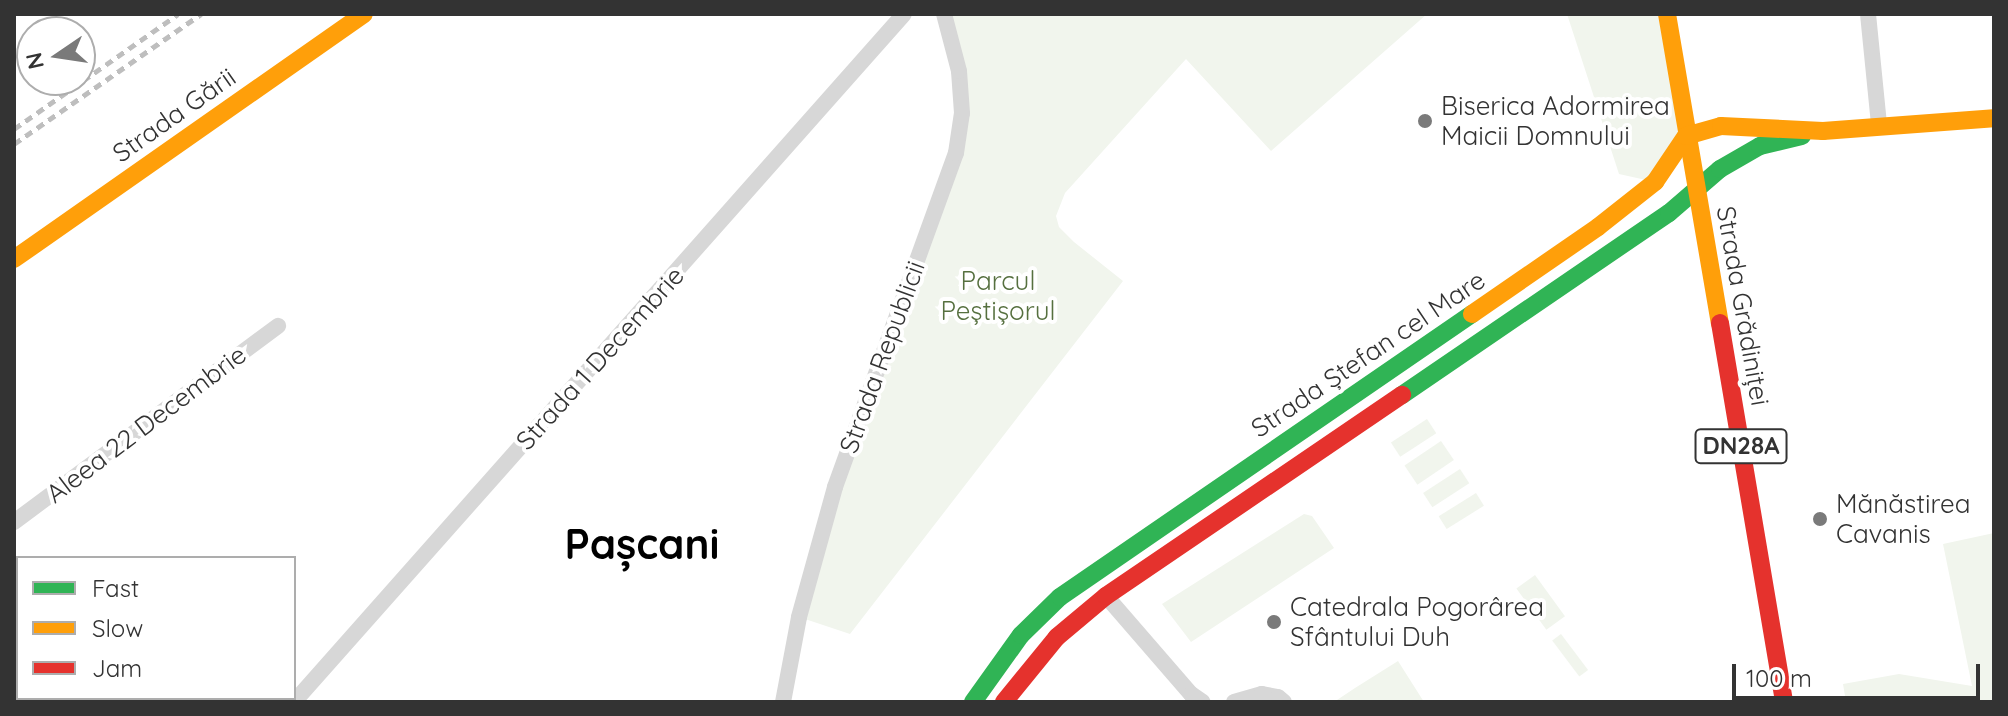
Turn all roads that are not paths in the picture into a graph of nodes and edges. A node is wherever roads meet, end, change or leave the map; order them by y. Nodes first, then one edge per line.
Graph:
1 (364, 14) edge
2 (904, 14) edge
3 (944, 14) edge
4 (1667, 14) edge
5 (1868, 14) edge
6 (1994, 118) edge
7 (1879, 125) junction
8 (1823, 131) junction
9 (1686, 136) junction
10 (1696, 190) junction
11 (14, 259) edge
12 (278, 326) dead end
13 (1221, 487) junction
14 (1237, 508) junction
15 (14, 522) edge
16 (1106, 596) junction
17 (1281, 699) edge
18 (296, 700) edge
19 (783, 702) edge
20 (973, 702) edge
21 (1004, 702) edge
22 (1203, 702) edge
23 (1234, 702) edge
24 (1784, 702) edge

1 - 11 main road, Strada Gării
2 - 18 street, Strada 1 Decembrie
3 - 19 street, Strada Republicii
4 - 9 main road, Strada Grădiniței / DN28A
5 - 7 street
6 - 7 main road, Strada Ștefan cel Mare
7 - 8 main road, Strada Ștefan cel Mare
8 - 9 main road, Strada Ștefan cel Mare
8 - 10 main road, Strada Ștefan cel Mare
9 - 10 main road, Strada Grădiniței / DN28A
9 - 13 main road, Strada Ștefan cel Mare
10 - 14 main road, Strada Ștefan cel Mare
10 - 24 main road, Strada Grădiniței / DN28A
12 - 15 street, Aleea 22 Decembrie
13 - 14 main road
13 - 20 main road, Strada Ștefan cel Mare
14 - 16 main road, Strada Ștefan cel Mare
16 - 21 main road, Strada Ștefan cel Mare
16 - 22 street
17 - 23 street

